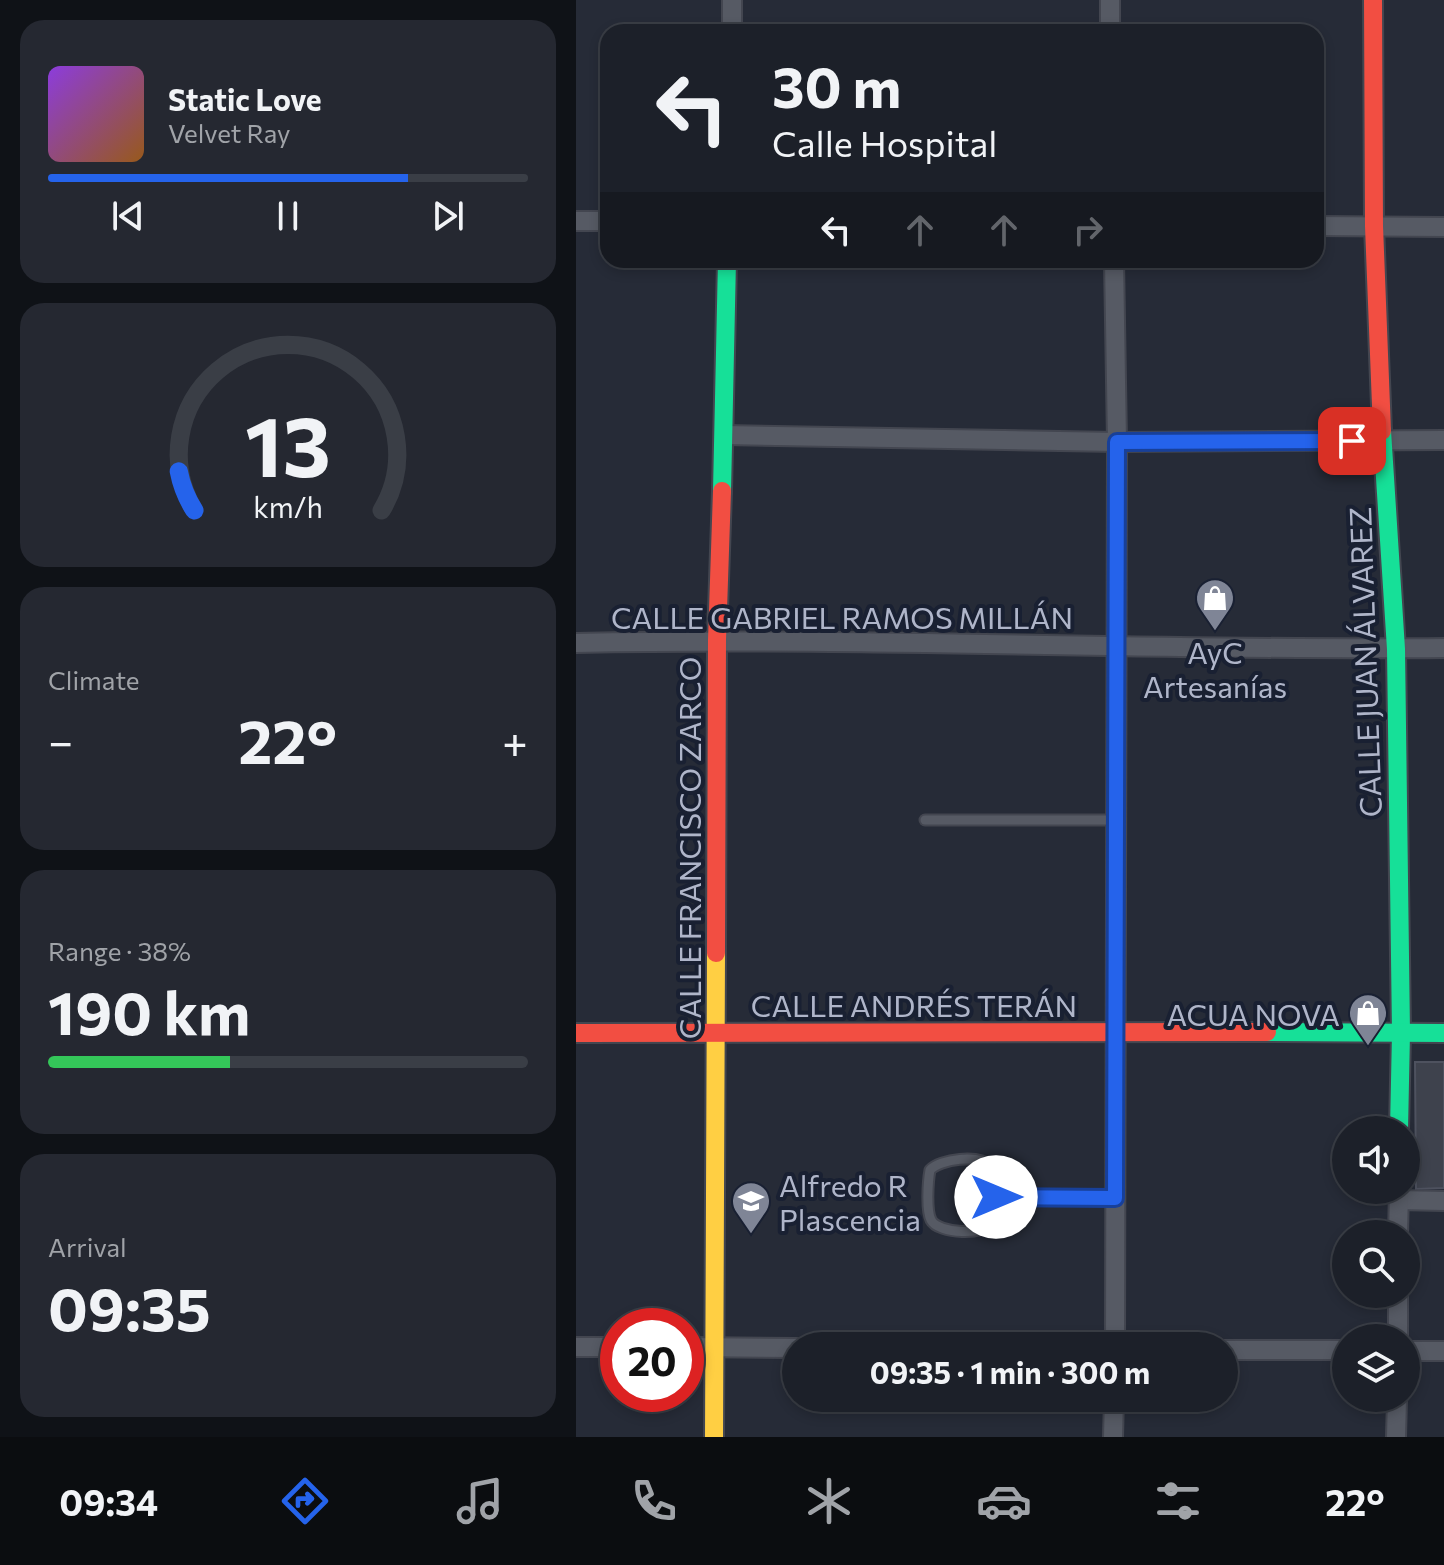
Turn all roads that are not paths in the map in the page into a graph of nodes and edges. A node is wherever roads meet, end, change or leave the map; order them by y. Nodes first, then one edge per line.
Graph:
1 (732, 0) edge
2 (1110, 0) edge
3 (1373, 0) edge
4 (732, 24) edge
5 (1110, 24) edge
6 (576, 221) edge
7 (600, 221) edge
8 (1324, 226) edge
9 (1374, 226) junction
10 (1444, 227) edge
11 (727, 268) edge
12 (1114, 268) edge
13 (724, 435) junction
14 (1444, 440) edge
15 (1382, 441) junction
16 (1117, 442) junction
17 (717, 640) junction
18 (576, 643) edge
19 (1117, 647) junction
20 (1444, 648) edge
21 (1396, 649) junction
22 (925, 820) dead end
23 (1116, 820) junction
24 (1116, 1031) junction
25 (576, 1033) edge
26 (715, 1033) junction
27 (1401, 1033) junction
28 (1444, 1033) edge
29 (1399, 1116) edge
30 (996, 1197) junction
31 (1115, 1198) junction
32 (1420, 1198) edge
33 (1444, 1201) edge
34 (1115, 1332) edge
35 (576, 1347) edge
36 (600, 1347) edge
37 (704, 1348) edge
38 (713, 1348) junction
39 (782, 1348) edge
40 (1238, 1350) edge
41 (1332, 1350) edge
42 (1420, 1351) edge
43 (1444, 1351) edge
44 (1114, 1412) edge
45 (1397, 1412) edge
46 (714, 1437) edge
47 (1113, 1437) edge
48 (1396, 1437) edge

1 - 4 street
2 - 5 street
3 - 9 street, CALLE JUAN ÁLVAREZ
6 - 7 street
8 - 9 street
9 - 10 street
9 - 15 street, CALLE JUAN ÁLVAREZ
11 - 13 street, CALLE FRANCISCO ZARCO
12 - 16 street
13 - 16 street
13 - 17 street, CALLE FRANCISCO ZARCO
14 - 15 street
15 - 16 street
15 - 21 street, CALLE JUAN ÁLVAREZ
16 - 19 street
17 - 18 street, CALLE GABRIEL RAMOS MILLÁN
17 - 19 street, CALLE GABRIEL RAMOS MILLÁN
17 - 26 street, CALLE FRANCISCO ZARCO
19 - 21 street, CALLE GABRIEL RAMOS MILLÁN
19 - 23 street
20 - 21 street, CALLE GABRIEL RAMOS MILLÁN
21 - 27 street, CALLE JUAN ÁLVAREZ
22 - 23 lane
23 - 24 street
24 - 26 street, CALLE ANDRÉS TERÁN
24 - 27 street, CALLE ANDRÉS TERÁN
24 - 31 street
25 - 26 street, CALLE ANDRÉS TERÁN
26 - 38 street, CALLE FRANCISCO ZARCO
27 - 28 street, CALLE ANDRÉS TERÁN
27 - 29 street, CALLE JUAN ÁLVAREZ
30 - 30 lane
30 - 31 lane
31 - 34 street
32 - 33 street
35 - 36 street
37 - 38 street
38 - 39 street
38 - 46 street, CALLE FRANCISCO ZARCO
40 - 41 street
42 - 43 street
44 - 47 street
45 - 48 street

